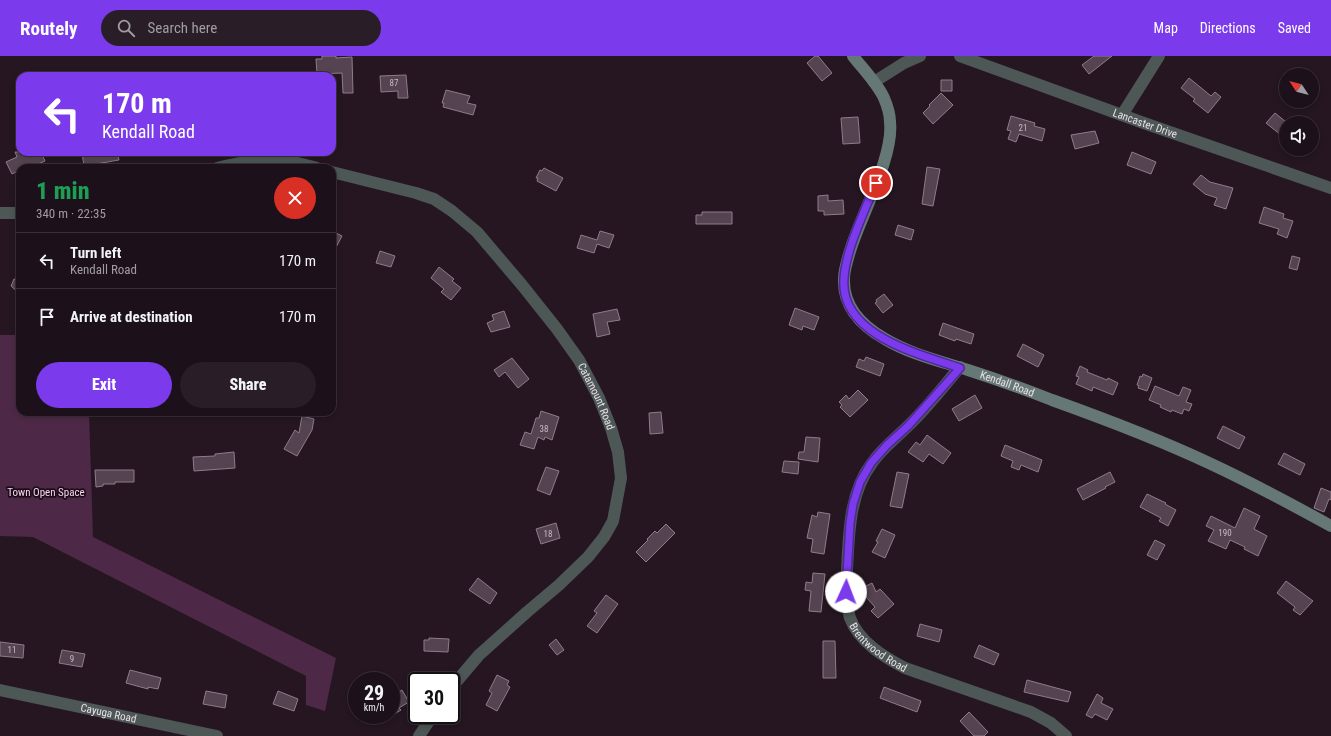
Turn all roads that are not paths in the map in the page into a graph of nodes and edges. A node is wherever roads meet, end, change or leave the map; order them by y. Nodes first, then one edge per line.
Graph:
1 (853, 56) edge
2 (920, 56) edge
3 (960, 56) edge
4 (1159, 56) edge
5 (874, 82) junction
6 (1122, 115) junction
7 (234, 164) edge
8 (298, 164) edge
9 (336, 173) edge
10 (1331, 188) edge
11 (0, 213) edge
12 (16, 213) edge
13 (960, 368) junction
14 (1331, 526) edge
15 (460, 677) edge
16 (0, 690) edge
17 (427, 724) edge
18 (217, 736) edge
19 (419, 736) edge
20 (1066, 736) edge

1 - 5 street, Kendall Road
2 - 5 street
3 - 6 street, Lancaster Drive
4 - 6 street
5 - 13 street, Kendall Road
6 - 10 street, Lancaster Drive
7 - 8 street
9 - 15 street, Catamount Road
11 - 12 street
13 - 14 street, Kendall Road
13 - 20 street, Brentwood Road
16 - 18 street, Cayuga Road
17 - 19 street

